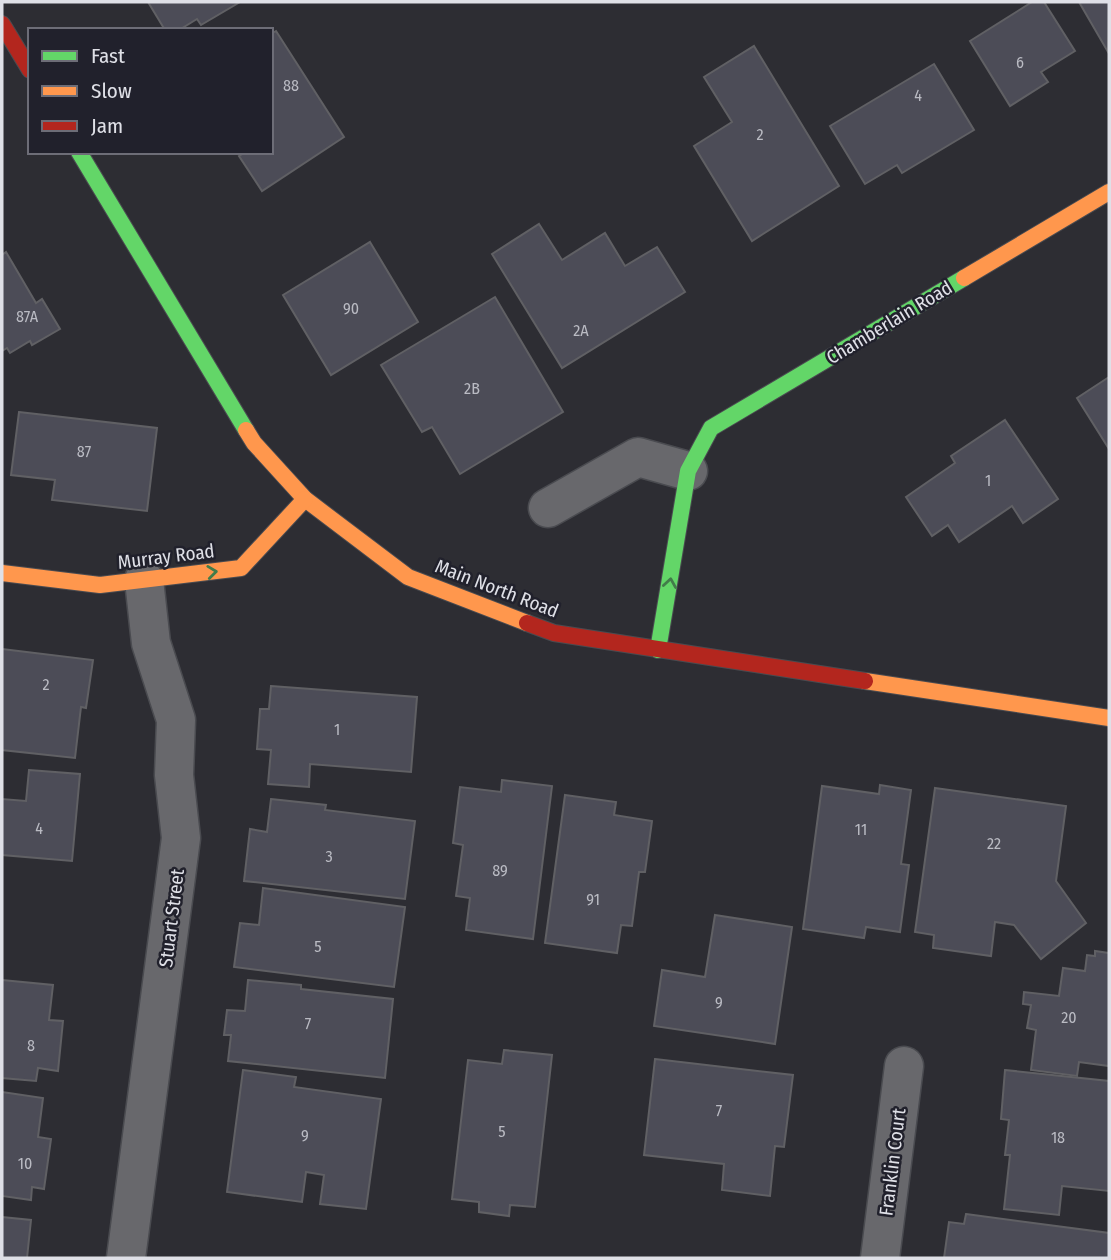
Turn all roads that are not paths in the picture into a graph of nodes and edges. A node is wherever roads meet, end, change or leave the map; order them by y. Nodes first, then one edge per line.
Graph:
1 (2, 24) edge
2 (28, 67) edge
3 (80, 154) edge
4 (1109, 192) edge
5 (688, 471) junction
6 (305, 499) junction
7 (548, 508) dead end
8 (2, 573) edge
9 (144, 580) junction
10 (659, 650) junction
11 (1109, 718) edge
12 (904, 1066) dead end
13 (127, 1258) edge
14 (880, 1258) edge

1 - 2 main road
3 - 6 main road, Main North Road
4 - 5 main road, Chamberlain Road
5 - 7 street
10 -> 5 main road, Chamberlain Road
9 -> 6 main road, Murray Road
6 - 10 main road, Main North Road
8 - 9 main road, Murray Road
9 - 13 street, Stuart Street
10 - 11 main road, Main North Road
12 - 14 street, Franklin Court

